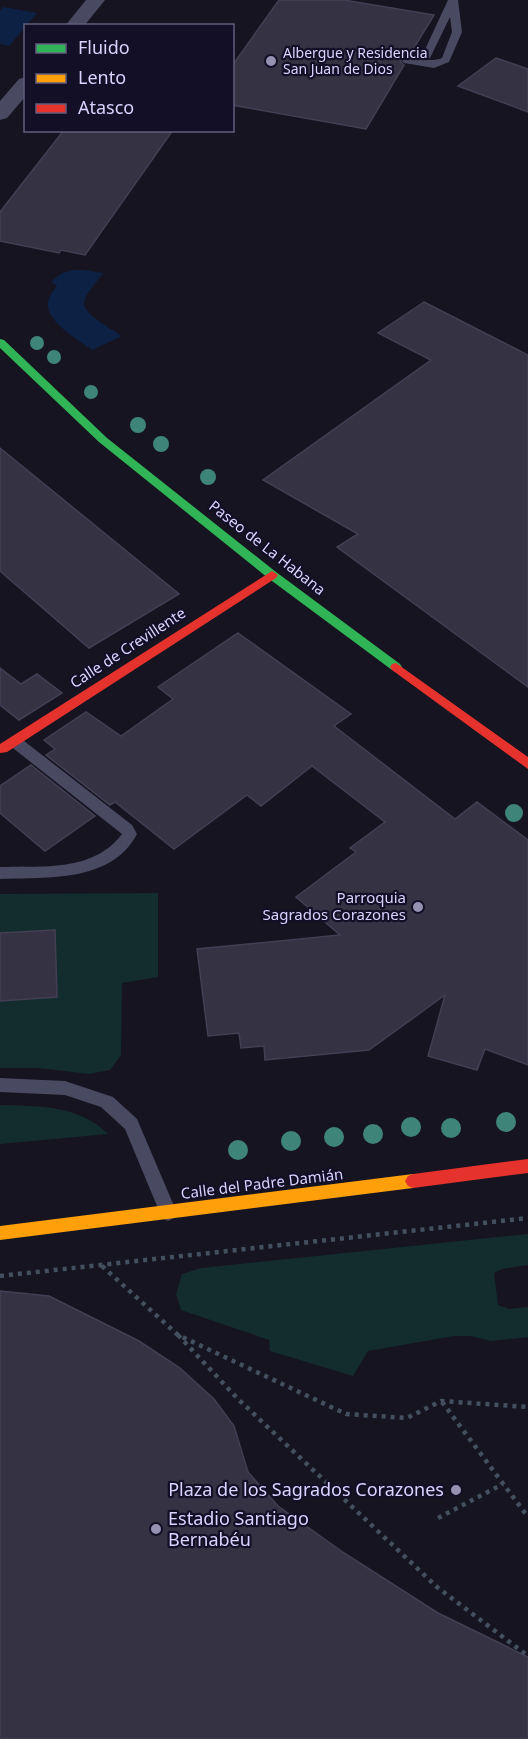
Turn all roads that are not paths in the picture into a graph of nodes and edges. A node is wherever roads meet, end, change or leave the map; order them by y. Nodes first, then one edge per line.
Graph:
1 (96, 0) edge
2 (453, 0) edge
3 (76, 24) edge
4 (427, 56) dead end
5 (407, 61) dead end
6 (24, 85) edge
7 (0, 114) edge
8 (0, 342) edge
9 (272, 574) junction
10 (8, 745) joint
11 (528, 764) edge
12 (0, 873) edge
13 (0, 1084) edge
14 (528, 1166) edge
15 (168, 1214) junction
16 (0, 1233) edge

1 - 3 street
2 - 4 lane
2 - 5 lane
6 - 7 street
8 - 9 street, Paseo de La Habana
9 - 10 street, Calle de Crevillente
9 - 11 street, Paseo de La Habana
10 - 12 lane
13 - 15 lane
14 - 15 street, Calle del Padre Damián
15 - 16 street, Calle del Padre Damián

